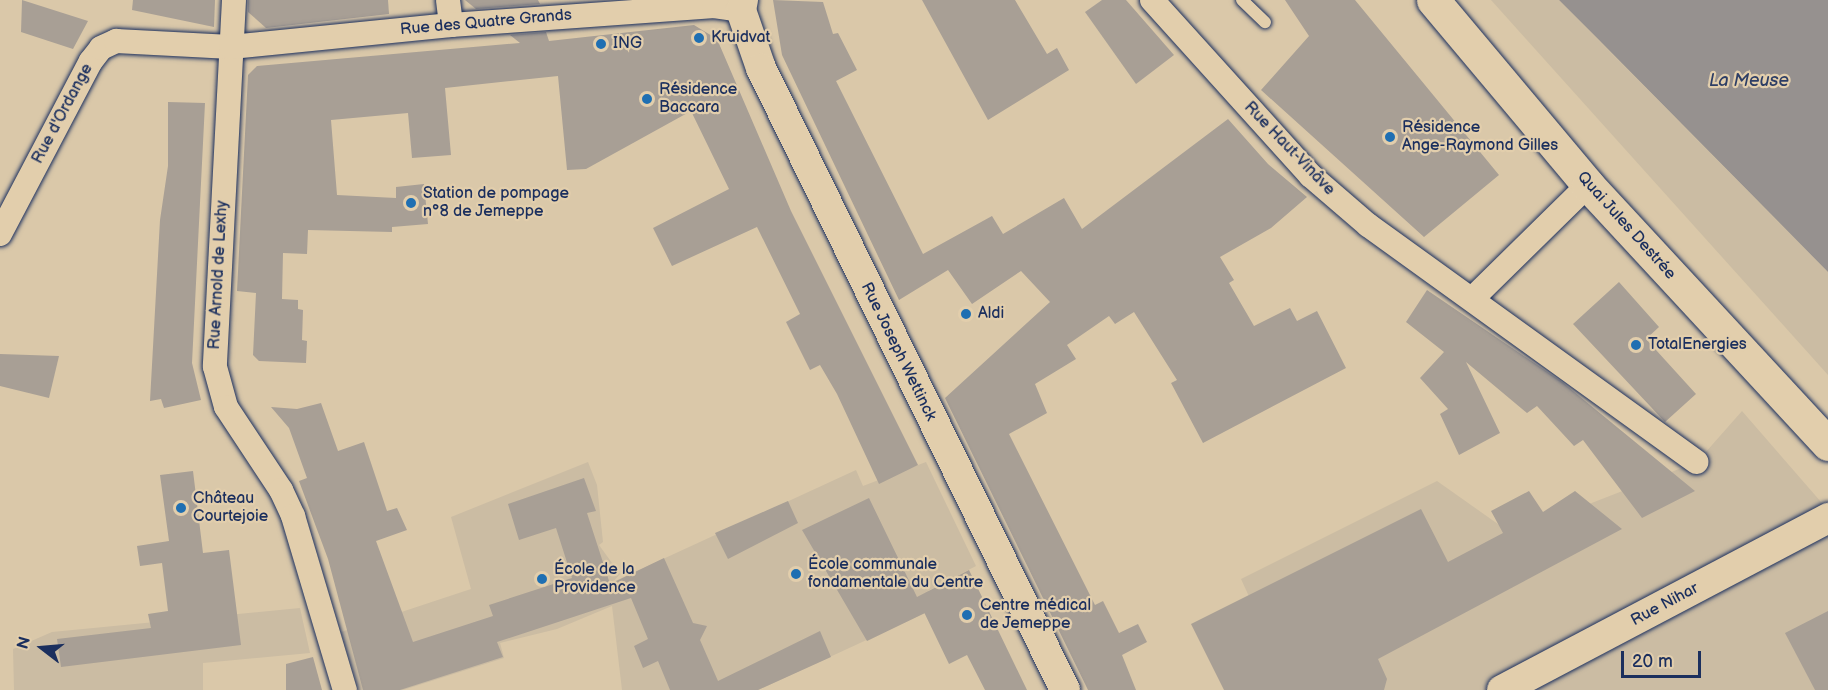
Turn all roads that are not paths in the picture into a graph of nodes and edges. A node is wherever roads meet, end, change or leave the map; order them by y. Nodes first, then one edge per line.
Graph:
1 (234, 0) edge
2 (448, 0) edge
3 (1152, 0) edge
4 (1242, 0) edge
5 (1433, 0) edge
6 (742, 5) edge
7 (1265, 22) dead end
8 (451, 25) junction
9 (231, 47) junction
10 (1588, 185) junction
11 (0, 234) edge
12 (1472, 299) junction
13 (1828, 444) edge
14 (1697, 462) dead end
15 (1828, 518) edge
16 (345, 690) edge
17 (1065, 690) edge
18 (1502, 690) edge

1 - 9 street, Rue Arnold de Lexhy
2 - 8 street
3 - 12 street, Rue Haut-Vinâve
4 - 7 lane
5 - 10 main road, Quai Jules Destrée
6 - 8 street, Rue des Quatre Grands
6 - 17 street, Rue Joseph Wettinck
8 - 9 street, Rue des Quatre Grands
9 - 11 street, Rue d'Ordange
9 - 16 street, Rue Arnold de Lexhy
10 - 12 street
10 - 13 main road, Quai Jules Destrée
12 - 14 street, Rue Haut-Vinâve
15 - 18 street, Rue Nihar

